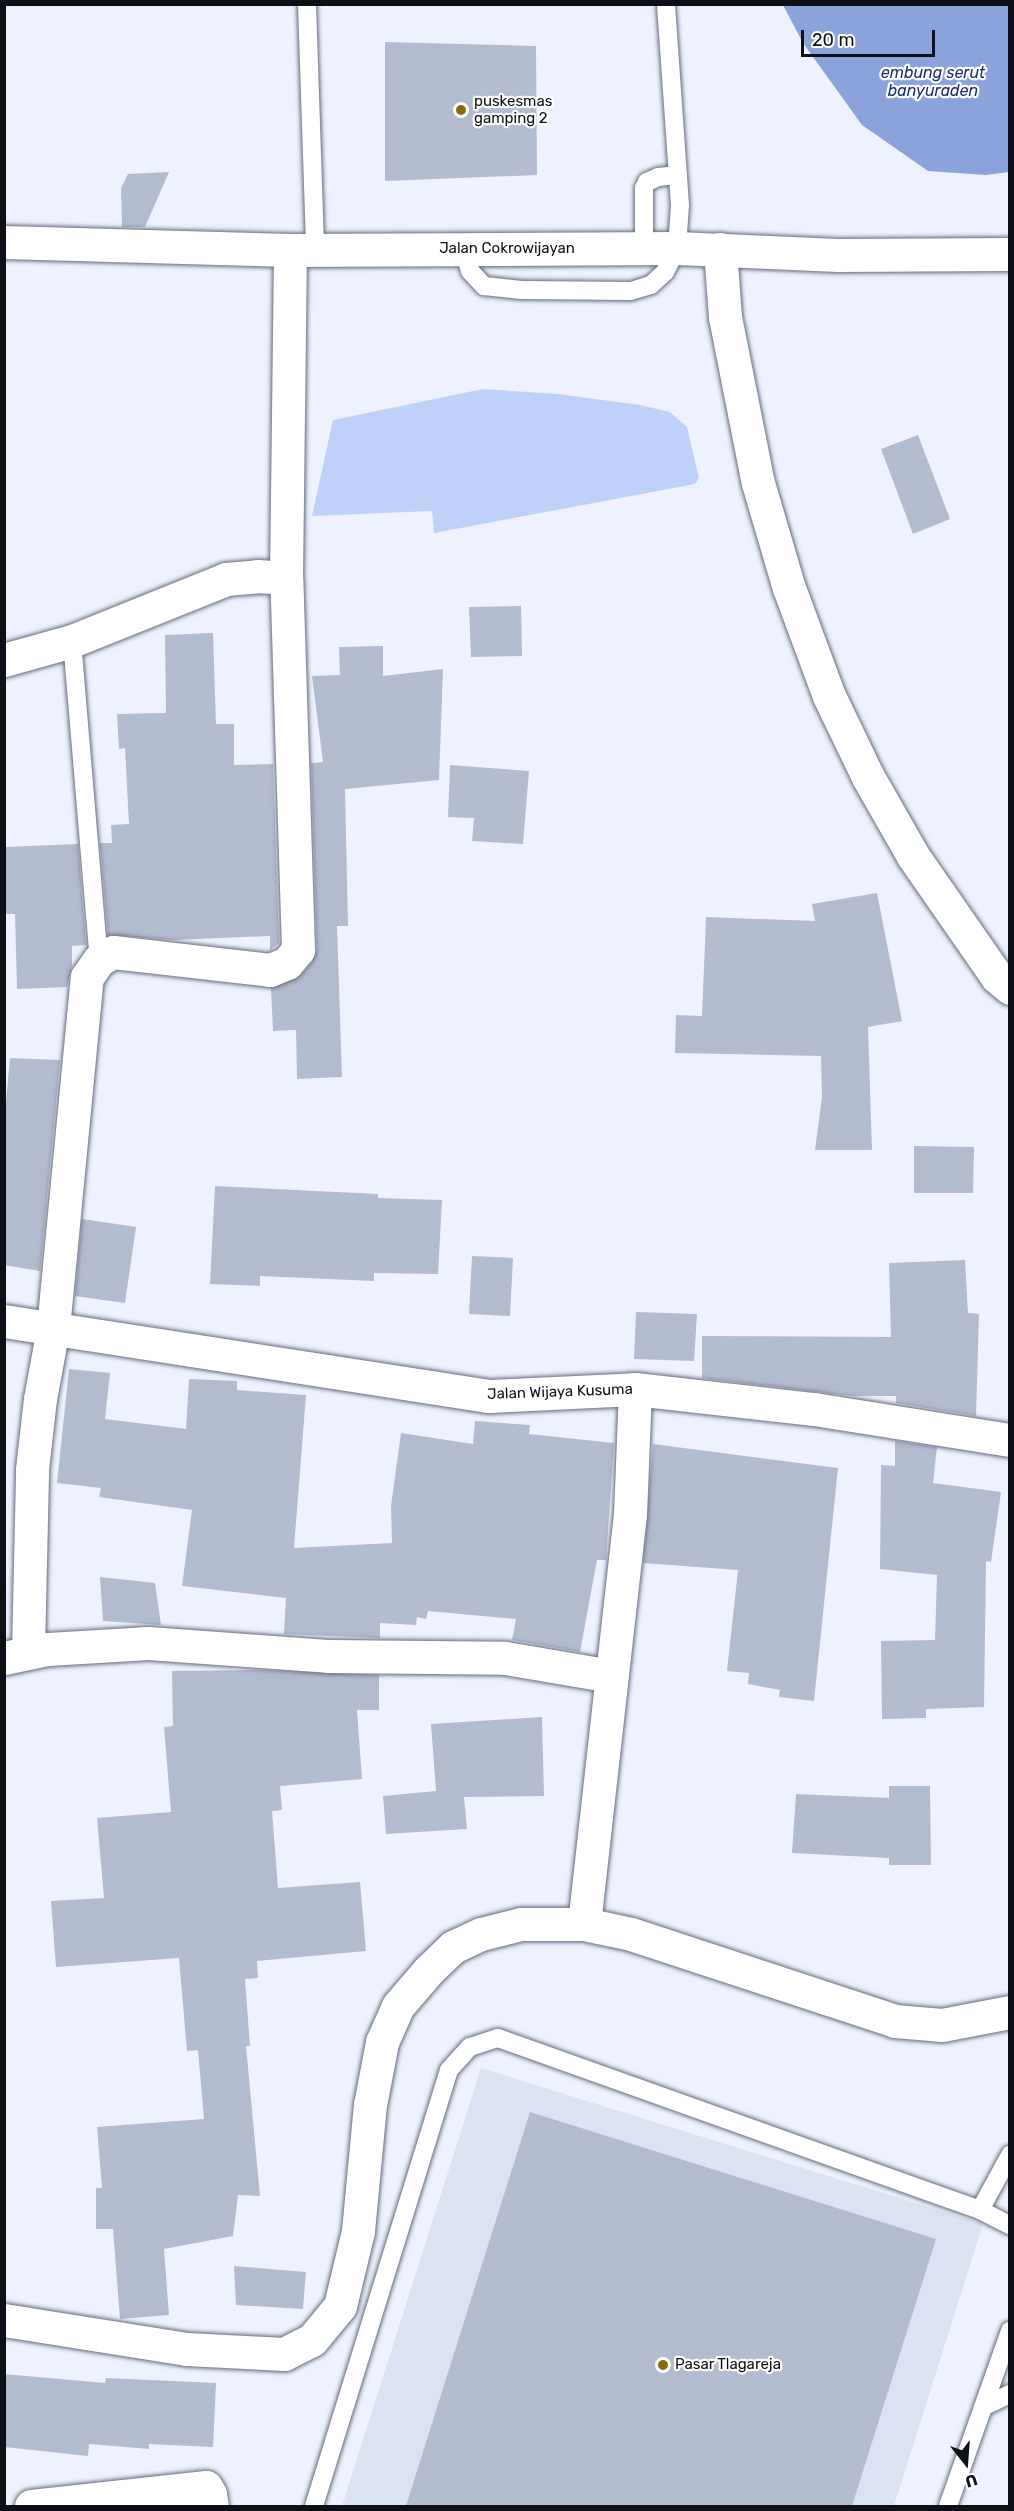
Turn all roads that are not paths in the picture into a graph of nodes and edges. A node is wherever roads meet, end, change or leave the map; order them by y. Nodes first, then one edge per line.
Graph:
1 (307, 4) edge
2 (666, 4) edge
3 (678, 175) junction
4 (4, 242) edge
5 (644, 248) junction
6 (677, 248) junction
7 (464, 249) junction
8 (720, 249) junction
9 (302, 250) junction
10 (1010, 254) edge
11 (286, 578) junction
12 (72, 641) junction
13 (4, 660) edge
14 (99, 960) junction
15 (1010, 988) edge
16 (4, 1321) edge
17 (53, 1329) junction
18 (635, 1389) junction
19 (1010, 1440) edge
20 (16, 1654) edge
21 (611, 1676) junction
22 (584, 1924) junction
23 (1010, 2012) edge
24 (1010, 2155) edge
25 (980, 2210) junction
26 (1010, 2225) edge
27 (4, 2320) edge
28 (1010, 2331) edge
29 (1010, 2394) edge
30 (983, 2407) junction
31 (31, 2506) edge
32 (212, 2506) edge
33 (314, 2506) edge
34 (948, 2506) edge

1 - 9 lane
2 - 3 lane
3 - 5 lane
3 - 6 lane
4 - 9 street, Jalan Cokrowijayan
5 - 6 street, Jalan Cokrowijayan
5 - 7 street, Jalan Cokrowijayan
6 - 7 lane
6 - 8 street, Jalan Cokrowijayan
7 - 9 street, Jalan Cokrowijayan
8 - 10 street, Jalan Cokrowijayan
8 - 15 street
9 - 11 street
11 - 12 street
11 - 14 street
12 - 13 street
12 - 14 lane
14 - 17 street
16 - 17 street, Jalan Wijaya Kusuma
17 - 18 street, Jalan Wijaya Kusuma
17 - 20 street
18 - 19 street, Jalan Wijaya Kusuma
18 - 21 street
20 - 21 street
21 - 22 street
22 - 23 street
22 - 27 street
24 - 25 lane
25 - 26 lane
25 - 33 lane
28 - 30 lane
29 - 30 lane
30 - 34 lane
31 - 32 street

